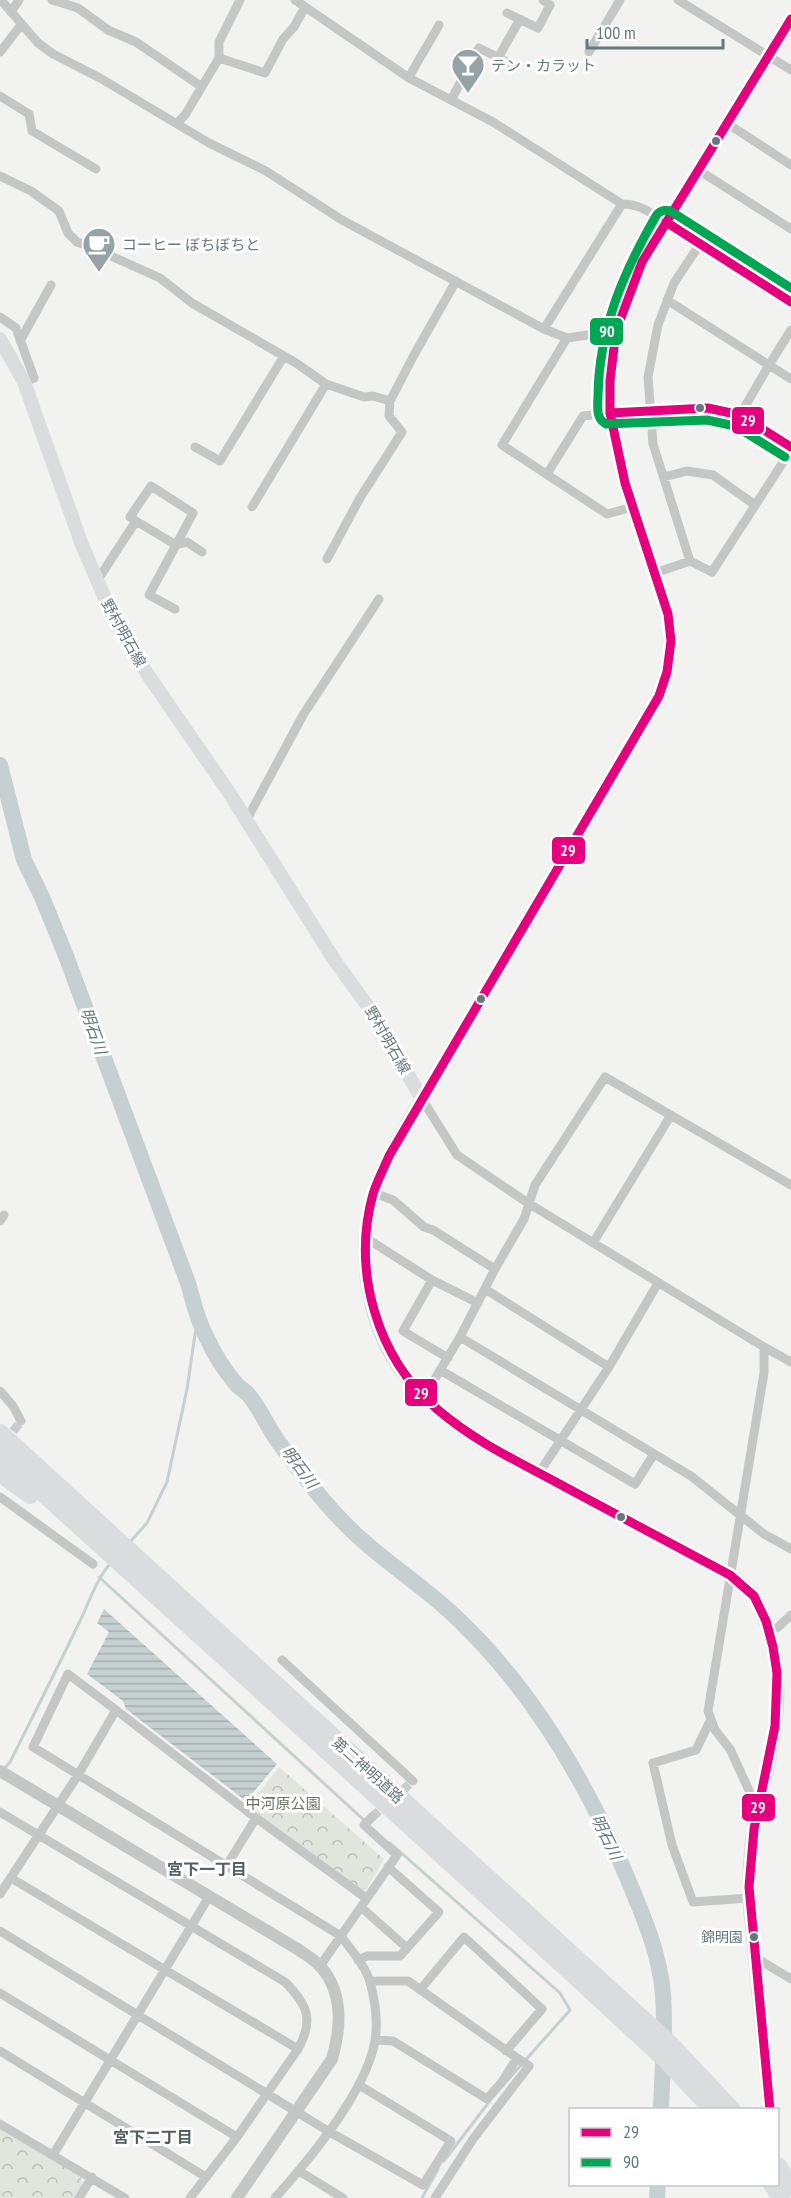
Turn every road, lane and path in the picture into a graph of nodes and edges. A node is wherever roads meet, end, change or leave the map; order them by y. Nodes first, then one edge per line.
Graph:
1 (1, 0) edge
2 (19, 0) edge
3 (52, 0) edge
4 (239, 0) edge
5 (296, 0) edge
6 (543, 0) edge
7 (620, 0) edge
8 (678, 0) edge
9 (305, 7) junction
10 (12, 12) junction
11 (507, 13) dead end
12 (520, 19) junction
13 (791, 20) edge
14 (21, 25) junction
15 (439, 25) dead end
16 (0, 52) edge
17 (589, 52) dead end
18 (768, 56) junction
19 (219, 58) junction
20 (498, 58) junction
21 (509, 63) dead end
22 (791, 70) edge
23 (409, 78) junction
24 (202, 87) junction
25 (0, 96) edge
26 (451, 100) junction
27 (177, 123) junction
28 (728, 124) junction
29 (791, 165) edge
30 (96, 169) dead end
31 (700, 171) junction
32 (0, 176) edge
33 (622, 204) junction
34 (666, 222) junction
35 (791, 229) edge
36 (700, 244) junction
37 (456, 281) junction
38 (51, 285) dead end
39 (667, 300) junction
40 (791, 302) edge
41 (0, 316) edge
42 (544, 329) junction
43 (791, 330) edge
44 (616, 331) junction
45 (567, 338) junction
46 (0, 339) edge
47 (20, 341) junction
48 (284, 356) junction
49 (769, 365) junction
50 (791, 379) edge
51 (24, 382) junction
52 (326, 384) junction
53 (390, 401) junction
54 (650, 411) junction
55 (610, 413) junction
56 (740, 415) junction
57 (195, 447) dead end
58 (791, 448) edge
59 (547, 474) junction
60 (664, 477) junction
61 (755, 504) junction
62 (252, 507) dead end
63 (633, 507) junction
64 (136, 521) junction
65 (176, 544) junction
66 (202, 552) dead end
67 (327, 559) dead end
68 (690, 561) junction
69 (655, 573) junction
70 (97, 581) junction
71 (379, 599) dead end
72 (174, 609) dead end
73 (246, 821) junction
74 (422, 1099) junction
75 (671, 1115) junction
76 (791, 1185) edge
77 (374, 1193) junction
78 (528, 1203) junction
79 (366, 1238) junction
80 (593, 1243) junction
81 (495, 1269) junction
82 (432, 1280) junction
83 (658, 1283) junction
84 (485, 1289) junction
85 (478, 1303) junction
86 (460, 1337) junction
87 (764, 1347) junction
88 (448, 1358) junction
89 (791, 1361) edge
90 (609, 1367) junction
91 (441, 1370) junction
92 (0, 1391) edge
93 (424, 1397) junction
94 (581, 1410) junction
95 (21, 1421) dead end
96 (0, 1433) edge
97 (560, 1440) junction
98 (0, 1454) edge
99 (654, 1454) junction
100 (0, 1473) edge
101 (539, 1473) junction
102 (0, 1497) edge
103 (741, 1516) junction
104 (96, 1536) junction
105 (791, 1550) edge
106 (93, 1564) dead end
107 (730, 1575) junction
108 (160, 1590) junction
109 (791, 1615) edge
110 (777, 1628) junction
111 (282, 1660) dead end
112 (116, 1710) junction
113 (711, 1719) junction
114 (0, 1771) edge
115 (78, 1775) junction
116 (413, 1781) dead end
117 (59, 1805) junction
118 (758, 1810) junction
119 (0, 1812) edge
120 (372, 1817) dead end
121 (256, 1818) junction
122 (39, 1834) junction
123 (227, 1865) junction
124 (388, 1867) junction
125 (10, 1878) junction
126 (0, 1894) edge
127 (210, 1895) junction
128 (366, 1898) junction
129 (749, 1898) junction
130 (361, 1907) junction
131 (191, 1927) junction
132 (0, 1931) edge
133 (341, 1936) junction
134 (407, 1948) junction
135 (756, 1958) junction
136 (358, 1960) junction
137 (320, 1966) junction
138 (577, 1968) junction
139 (165, 1970) junction
140 (791, 1978) edge
141 (370, 1981) junction
142 (420, 1990) junction
143 (0, 1993) edge
144 (137, 2015) junction
145 (375, 2040) junction
146 (297, 2049) junction
147 (0, 2051) edge
148 (506, 2051) junction
149 (517, 2058) junction
150 (110, 2060) junction
151 (359, 2085) junction
152 (268, 2094) junction
153 (84, 2102) junction
154 (712, 2108) edge
155 (731, 2108) edge
156 (770, 2108) edge
157 (297, 2111) junction
158 (0, 2124) edge
159 (328, 2131) junction
160 (237, 2137) junction
161 (53, 2154) junction
162 (779, 2169) edge
163 (299, 2171) junction
164 (92, 2177) junction
165 (206, 2177) junction
166 (791, 2187) edge
167 (79, 2198) edge
168 (125, 2198) edge
169 (190, 2198) edge
170 (237, 2198) edge
171 (276, 2198) edge
172 (344, 2198) edge
173 (435, 2198) edge

1 - 10 street
2 - 10 street
3 - 24 street
4 - 19 street
5 - 9 street
6 - 12 street
7 - 17 street
8 - 18 street
9 - 19 street
9 - 23 street
10 - 14 street
11 - 12 street
12 - 20 street
13 - 18 street
14 - 16 street
14 - 27 street
15 - 23 street
18 - 22 street
18 - 28 street
19 - 24 street
20 - 21 street
20 - 26 street
23 - 26 street
24 - 27 street
25 - 30 street
26 - 33 street
27 - 37 street
28 - 29 street
28 - 31 street
31 - 34 street
31 - 35 street
32 - 48 street
33 - 34 street
33 - 42 street
34 - 36 street
34 - 44 street
36 - 39 street
36 - 40 street
37 - 42 street
37 - 53 street
38 - 47 street
39 - 49 street
39 - 54 street
41 - 47 street
42 - 45 street
43 - 49 street
44 - 45 street
44 - 55 street
45 - 59 street
46 - 51 main road, 野村明石線
47 - 51 street
48 - 52 street
48 - 57 street
49 - 50 street
49 - 56 street
51 - 70 main road, 野村明石線
52 - 53 street
52 - 62 street
53 - 67 street
54 - 55 street
54 - 56 street
54 - 60 street
55 - 59 street
55 - 63 street
56 - 58 street
58 - 61 street
59 - 63 street
60 - 61 street
60 - 68 street
61 - 68 street
63 - 69 street
64 - 65 street
64 - 65 street
64 - 70 street
65 - 66 street
65 - 72 street
68 - 69 street
69 - 74 street
70 - 73 main road, 野村明石線
71 - 73 street
73 - 74 main road, 野村明石線
74 - 77 main road
74 - 78 street
75 - 76 street
75 - 78 street
75 - 80 street
77 - 79 main road
77 - 81 street
78 - 80 street
78 - 81 street
79 - 82 street
79 - 93 main road
80 - 83 street
81 - 84 street
82 - 85 street
82 - 88 street
83 - 87 street
83 - 90 street
84 - 85 street
84 - 90 street
85 - 86 street
86 - 88 street
86 - 94 street
87 - 89 street
87 - 103 street
88 - 91 street
90 - 94 street
91 - 93 street
91 - 97 street
92 - 95 street
93 - 101 main road
94 - 97 street
94 - 99 street
96 - 104 highway, 第二神明道路
97 - 99 street
97 - 101 street
98 - 104 highway, 第二神明道路
99 - 103 street
100 - 104 highway
101 - 107 main road
102 - 106 street
103 - 105 street
103 - 107 street
104 - 108 highway, 第二神明道路
104 - 108 highway, 第二神明道路
107 - 110 main road
107 - 113 street
108 - 138 highway, 第二神明道路
109 - 110 street
110 - 118 main road
111 - 116 street
112 - 115 street
112 - 115 street
112 - 121 street
113 - 118 street
113 - 129 street
114 - 117 street
115 - 117 street
115 - 123 street
117 - 122 street
117 - 127 street
118 - 129 main road
119 - 122 street
120 - 124 street
121 - 123 street
121 - 128 street
122 - 125 street
122 - 131 street
123 - 133 street
124 - 128 street
124 - 134 street
125 - 126 street
125 - 139 street
127 - 131 street
127 - 137 street
128 - 130 street
129 - 135 main road
130 - 133 street
130 - 134 street
131 - 139 street
131 - 146 street
132 - 144 street
133 - 136 street
133 - 137 street
134 - 136 street
135 - 140 street
135 - 156 main road
136 - 141 street
137 - 157 street
138 - 154 highway, 第二神明道路
138 - 155 highway, 第二神明道路
139 - 144 street
139 - 146 street
141 - 142 street
141 - 145 street
142 - 148 street
142 - 148 street
143 - 150 street
144 - 150 street
144 - 152 street
145 - 149 street
145 - 151 street
146 - 152 street
147 - 153 street
148 - 149 street
149 - 173 street
150 - 153 street
150 - 160 street
151 - 159 street
151 - 159 street
152 - 157 street
152 - 160 street
153 - 161 street
153 - 165 street
157 - 159 street
157 - 170 street
158 - 161 street
159 - 163 street
160 - 165 street
161 - 164 street
162 - 166 highway
163 - 171 street
163 - 172 street
164 - 167 street
164 - 168 street
165 - 169 street

